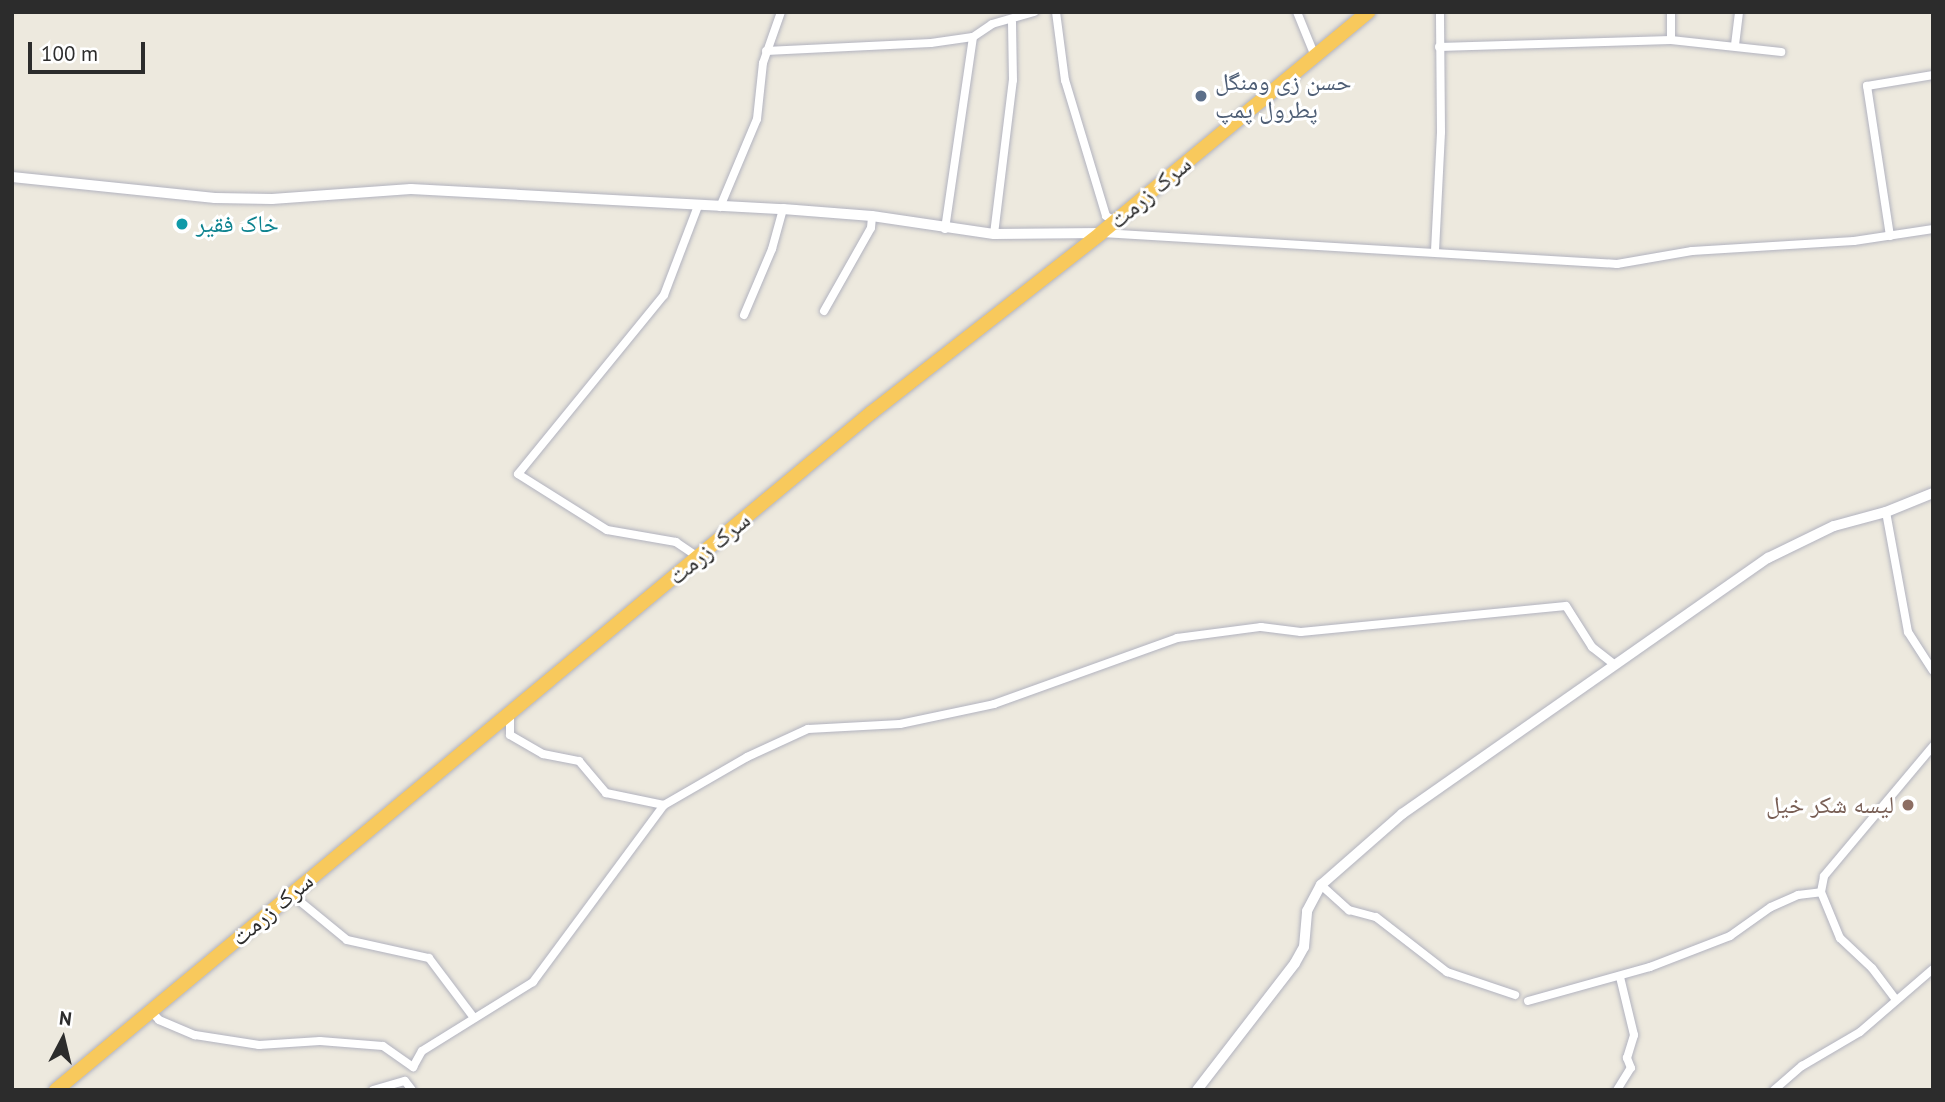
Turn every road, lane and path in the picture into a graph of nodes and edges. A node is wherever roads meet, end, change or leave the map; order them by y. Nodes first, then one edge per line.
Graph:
1 (781, 12) edge
2 (1034, 12) edge
3 (1056, 12) edge
4 (1297, 12) edge
5 (1440, 12) edge
6 (1671, 12) edge
7 (1739, 12) edge
8 (1358, 15) edge
9 (1012, 22) junction
10 (973, 37) junction
11 (1671, 40) junction
12 (1735, 45) junction
13 (1439, 47) junction
14 (766, 51) junction
15 (1781, 52) dead end
16 (1315, 56) junction
17 (1933, 75) edge
18 (12, 177) edge
19 (698, 206) junction
20 (720, 207) junction
21 (783, 209) junction
22 (872, 216) junction
23 (1114, 220) junction
24 (944, 229) junction
25 (1933, 229) edge
26 (1101, 233) junction
27 (994, 234) junction
28 (1890, 236) junction
29 (1434, 251) junction
30 (824, 311) dead end
31 (744, 315) dead end
32 (1933, 493) edge
33 (1886, 512) junction
34 (698, 558) junction
35 (1614, 664) junction
36 (1933, 671) edge
37 (510, 714) junction
38 (1933, 746) edge
39 (661, 808) junction
40 (1321, 885) junction
41 (1821, 892) junction
42 (290, 893) junction
43 (1933, 970) edge
44 (1620, 977) junction
45 (1515, 995) dead end
46 (1895, 999) junction
47 (1528, 1001) dead end
48 (151, 1011) junction
49 (474, 1017) junction
50 (410, 1067) junction
51 (405, 1081) junction
52 (56, 1090) edge
53 (373, 1090) edge
54 (412, 1090) edge
55 (1196, 1090) edge
56 (1617, 1090) edge
57 (1774, 1090) edge

1 - 14 street
2 - 9 street
3 - 23 street
4 - 16 street
5 - 13 street
6 - 11 street
7 - 12 street
8 - 16 highway, سرک زرمت
9 - 10 street
9 - 27 street
10 - 14 street
10 - 24 street
11 - 12 street
11 - 13 street
12 - 15 street
13 - 29 street
14 - 20 street
16 - 23 highway, سرک زرمت
17 - 28 street
18 - 19 street
19 - 20 street
19 - 34 street
20 - 21 street
21 - 22 street
21 - 31 street
22 - 24 street
22 - 30 street
23 - 26 highway, سرک زرمت
24 - 27 street
25 - 28 street
26 - 27 street
26 - 29 street
26 - 34 highway, سرک زرمت
28 - 29 street
32 - 33 street
33 - 35 street
33 - 36 street
34 - 37 highway, سرک زرمت
35 - 39 street
35 - 40 street
37 - 39 street
37 - 42 highway, سرک زرمت
38 - 41 street
39 - 49 street
40 - 45 street
40 - 55 street
41 - 44 street
41 - 46 street
42 - 48 highway, سرک زرمت
42 - 49 street
43 - 46 street
44 - 47 street
44 - 56 street
46 - 57 street
48 - 50 street
48 - 52 highway, سرک زرمت
49 - 50 street
50 - 51 street
51 - 53 street
51 - 54 street

